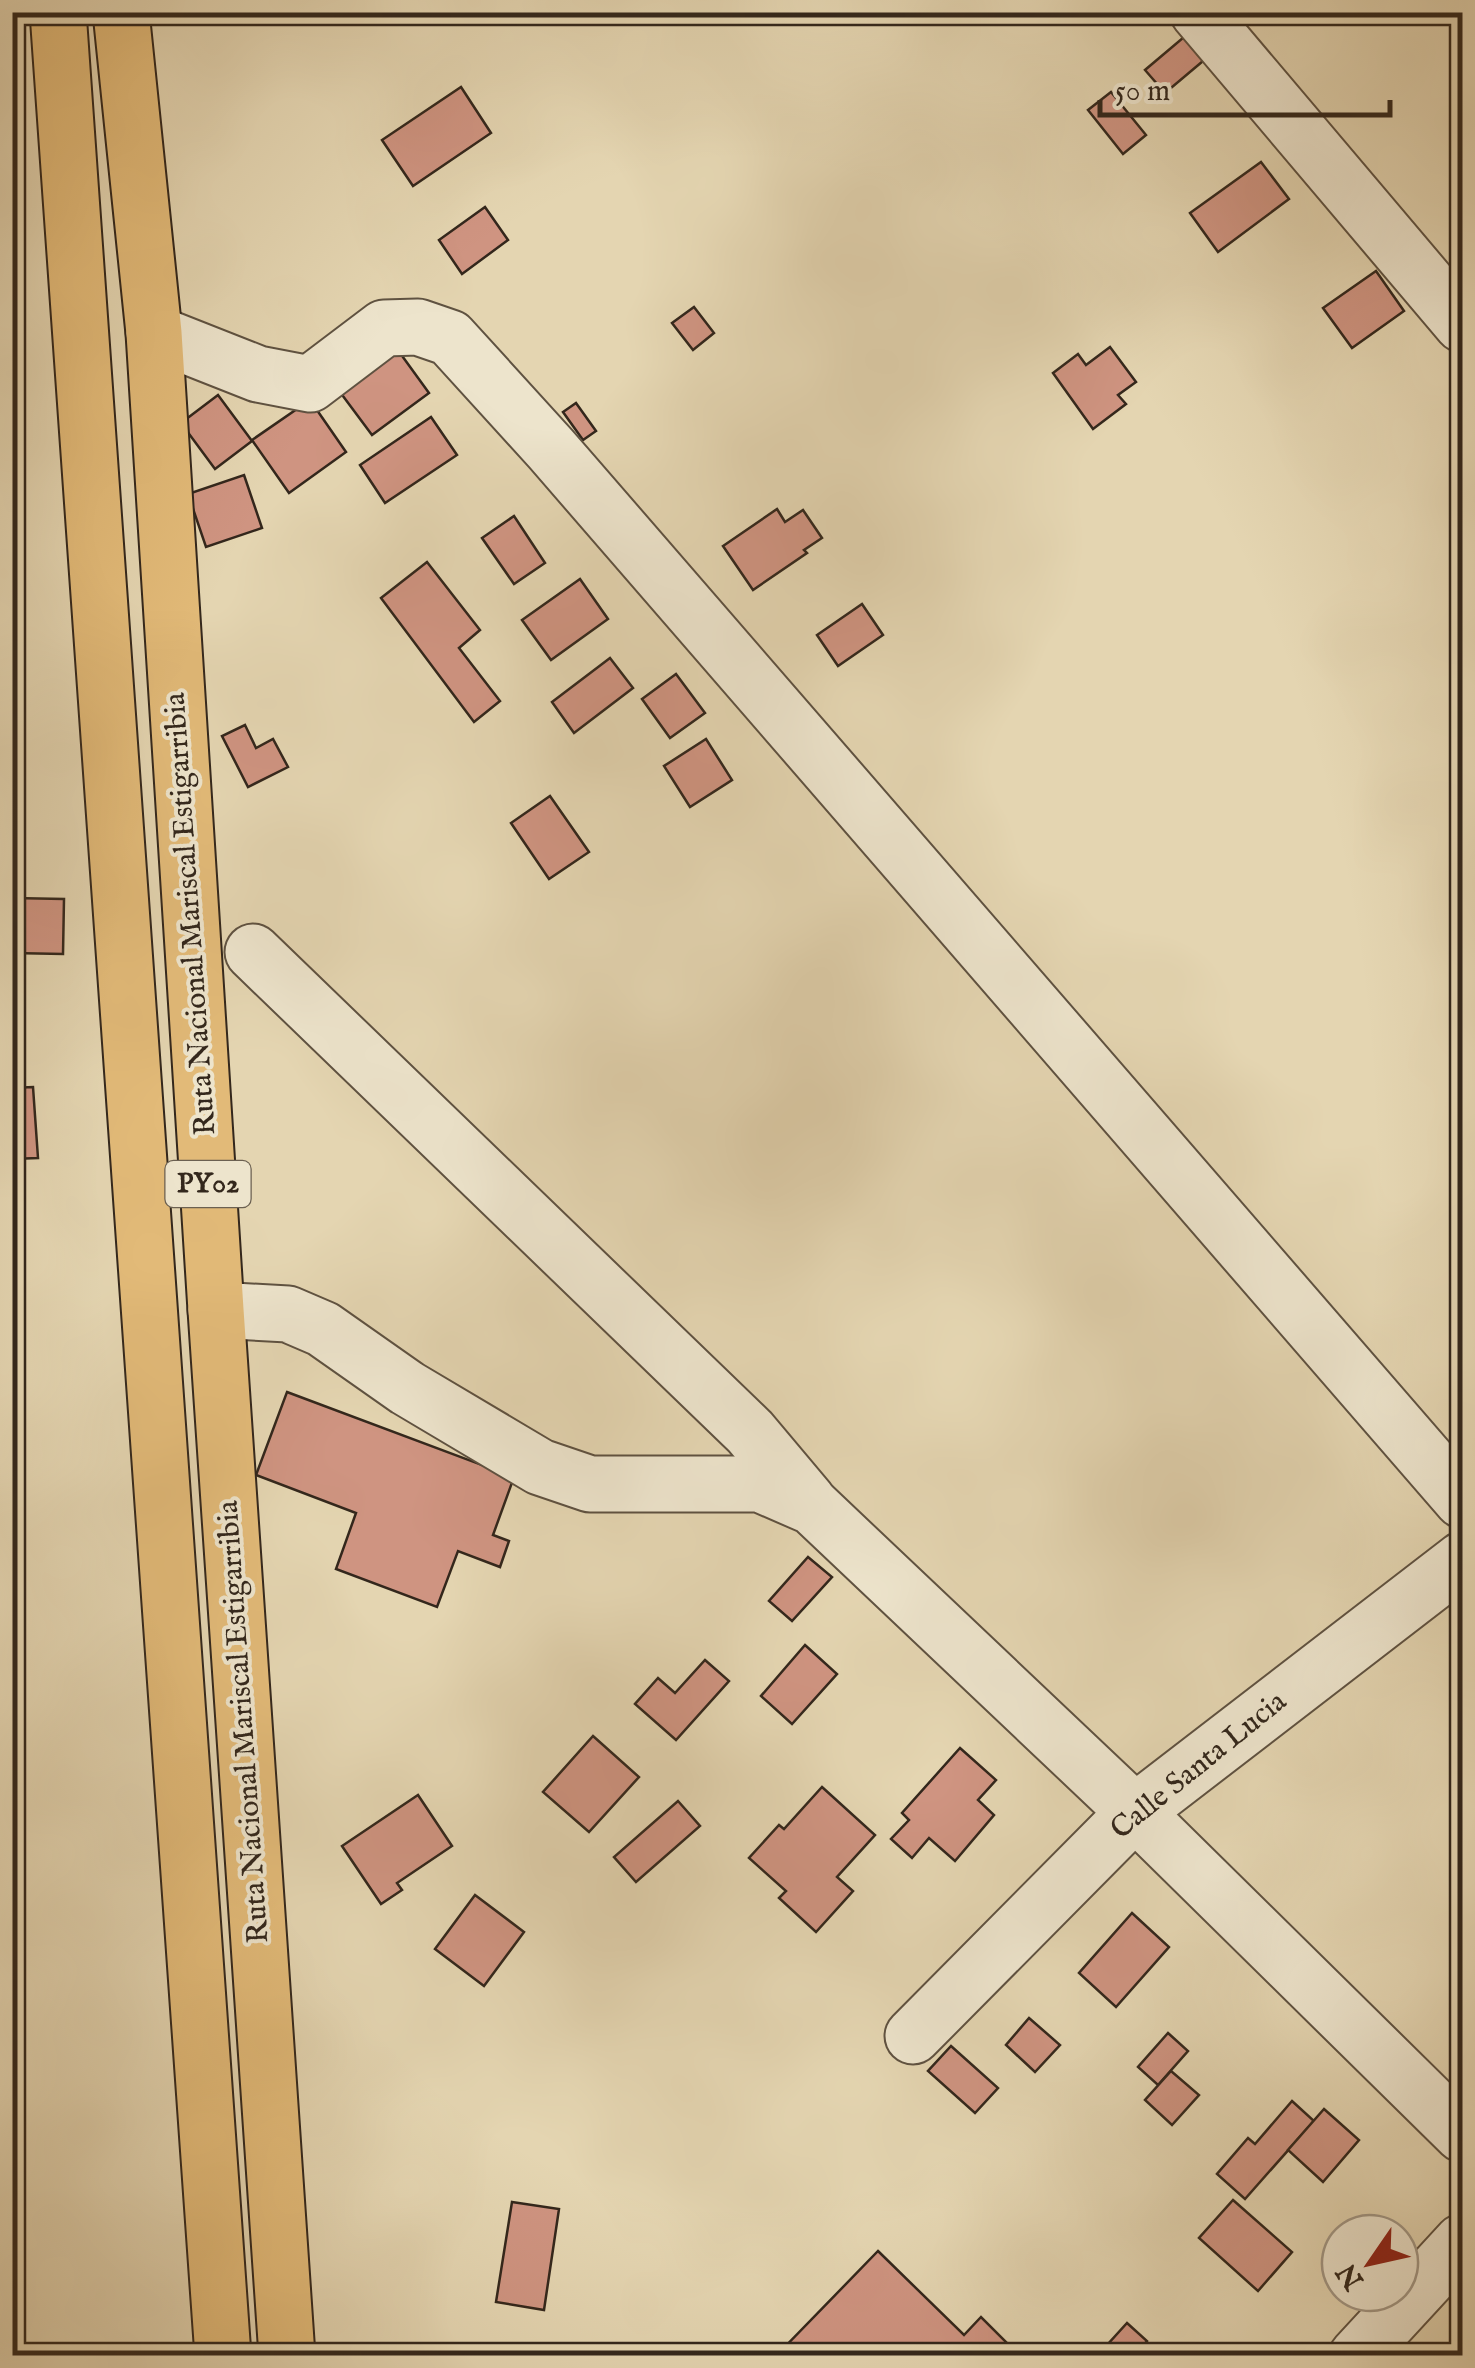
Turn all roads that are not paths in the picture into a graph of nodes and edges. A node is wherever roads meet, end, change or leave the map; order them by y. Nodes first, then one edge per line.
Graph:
1 (58, 12) edge
2 (120, 12) edge
3 (1198, 12) edge
4 (1462, 324) edge
5 (154, 333) junction
6 (253, 952) dead end
7 (216, 1310) junction
8 (1462, 1500) edge
9 (814, 1507) junction
10 (1462, 1560) edge
11 (1135, 1812) junction
12 (913, 2036) dead end
13 (1462, 2134) edge
14 (1462, 2242) edge
15 (298, 2349) edge
16 (223, 2356) edge
17 (1357, 2356) edge

1 - 16 highway, PY02
2 - 5 highway, Ruta Nacional Mariscal Estigarribia / PY02
3 - 4 street
5 - 7 highway, Ruta Nacional Mariscal Estigarribia / PY02
5 - 8 street
6 - 9 street
7 - 9 street
7 - 15 highway, Ruta Nacional Mariscal Estigarribia / PY02
9 - 11 street
10 - 11 street, Calle Santa Lucia
11 - 12 street, Calle Santa Lucia
11 - 13 street
14 - 17 street

